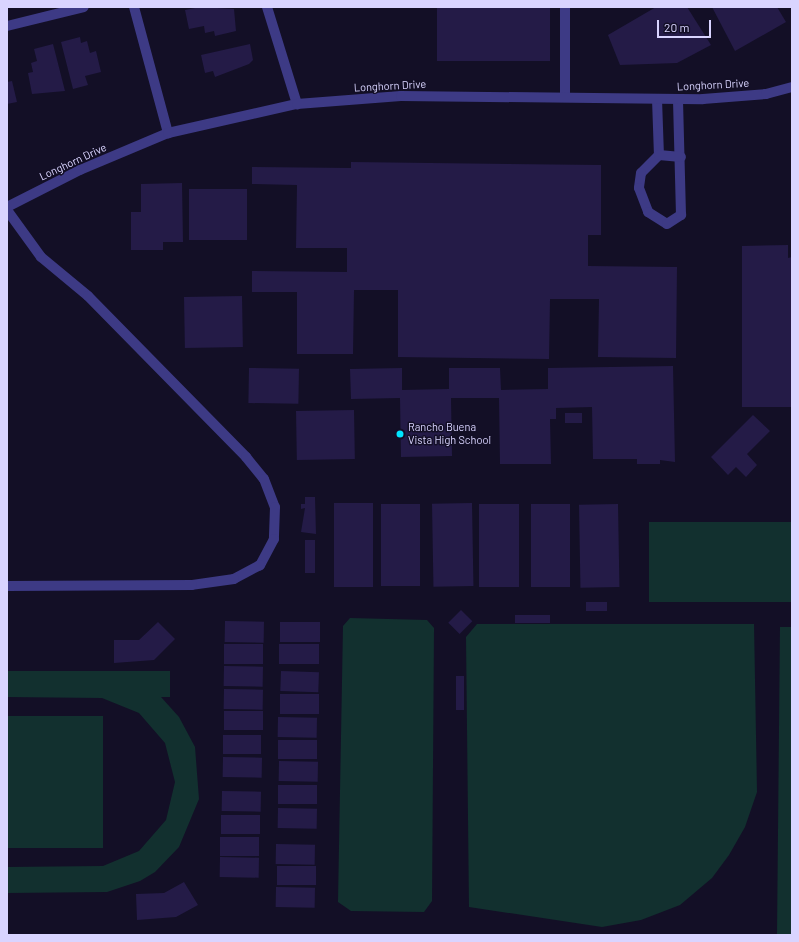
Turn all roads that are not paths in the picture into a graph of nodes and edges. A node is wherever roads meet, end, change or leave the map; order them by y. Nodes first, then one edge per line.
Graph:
1 (84, 7) edge
2 (134, 7) edge
3 (267, 7) edge
4 (565, 7) edge
5 (7, 26) edge
6 (792, 87) edge
7 (565, 97) junction
8 (657, 100) junction
9 (678, 100) junction
10 (297, 104) junction
11 (168, 133) junction
12 (659, 155) junction
13 (681, 157) junction
14 (7, 207) edge
15 (7, 210) edge
16 (7, 586) edge

1 - 5 street
2 - 11 street
3 - 10 street
4 - 7 street
6 - 9 street, Longhorn Drive
7 - 8 street, Longhorn Drive
7 - 10 street, Longhorn Drive
8 - 9 street, Longhorn Drive
8 - 12 street
9 - 13 street
10 - 11 street, Longhorn Drive
11 - 14 street, Longhorn Drive
12 - 13 street
12 - 13 street
15 - 16 street

